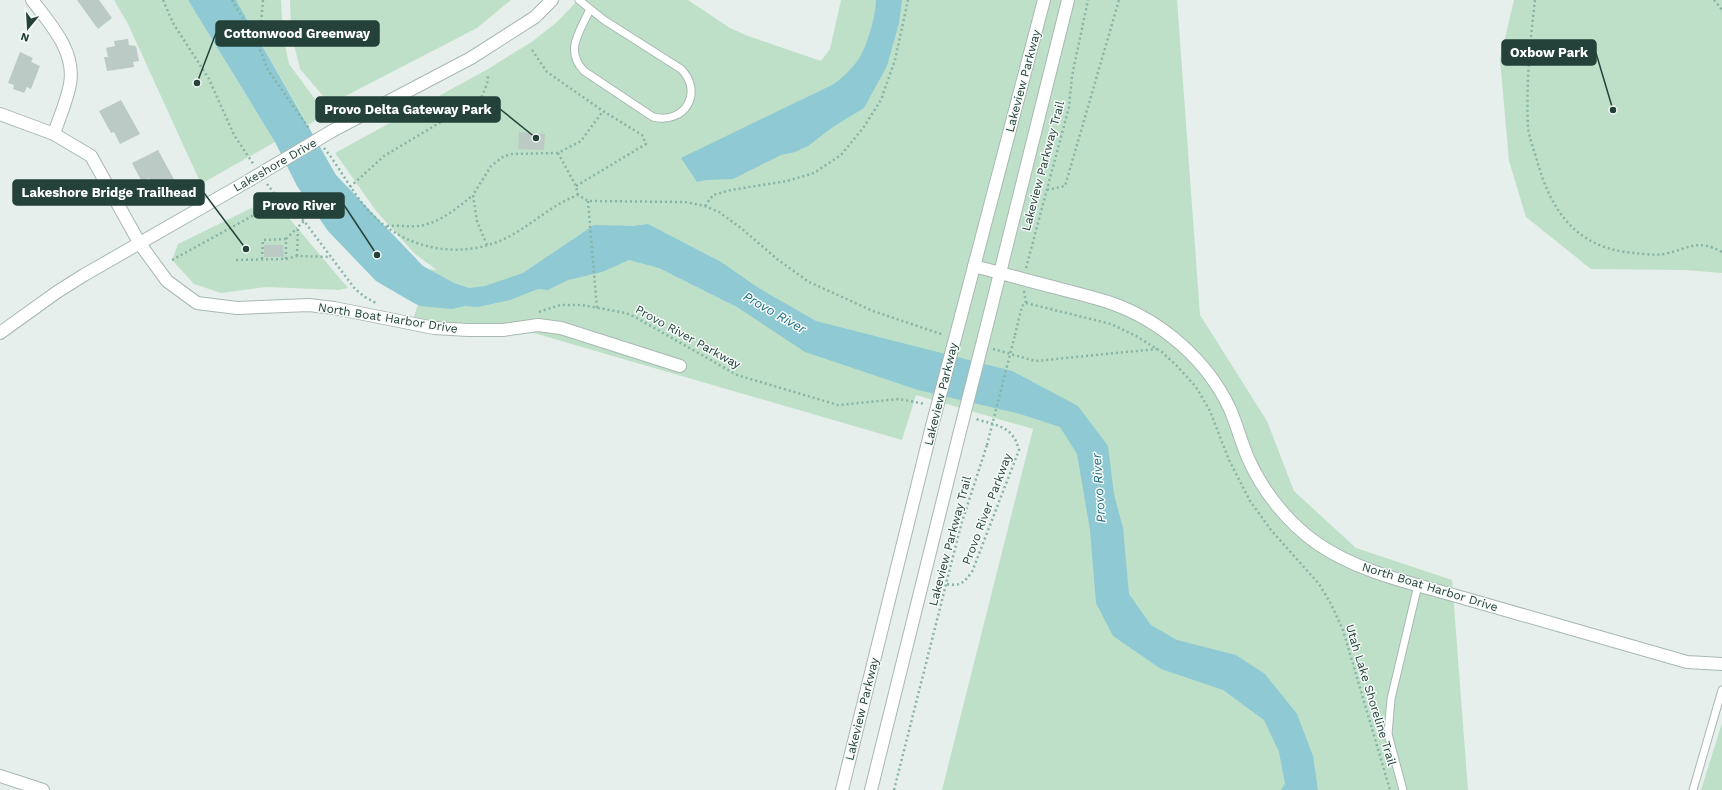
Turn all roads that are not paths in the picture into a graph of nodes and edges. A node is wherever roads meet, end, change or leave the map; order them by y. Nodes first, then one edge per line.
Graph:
1 (32, 0) edge
2 (552, 0) edge
3 (579, 0) edge
4 (1044, 0) edge
5 (1068, 0) edge
6 (590, 9) junction
7 (0, 114) edge
8 (54, 134) junction
9 (140, 244) junction
10 (974, 266) junction
11 (1000, 273) junction
12 (0, 333) edge
13 (680, 366) dead end
14 (1418, 585) junction
15 (1722, 664) edge
16 (1722, 690) edge
17 (0, 776) edge
18 (44, 790) edge
19 (842, 790) edge
20 (871, 790) edge
21 (1403, 790) edge
22 (1693, 790) edge

1 - 8 street
2 - 9 street, Lakeshore Drive, bridge
3 - 6 lane
4 - 10 street, Lakeview Parkway
5 - 11 street, Lakeview Parkway
6 - 6 lane
7 - 8 street, North Boat Harbor Drive
8 - 9 street, North Boat Harbor Drive
9 - 12 street, Lakeshore Drive
9 - 13 street, North Boat Harbor Drive
10 - 11 street, North Boat Harbor Drive
10 - 19 street, Lakeview Parkway, bridge
11 - 14 street, North Boat Harbor Drive
11 - 20 street, Lakeview Parkway, bridge
14 - 15 street, North Boat Harbor Drive
14 - 21 lane
16 - 22 lane
17 - 18 street

